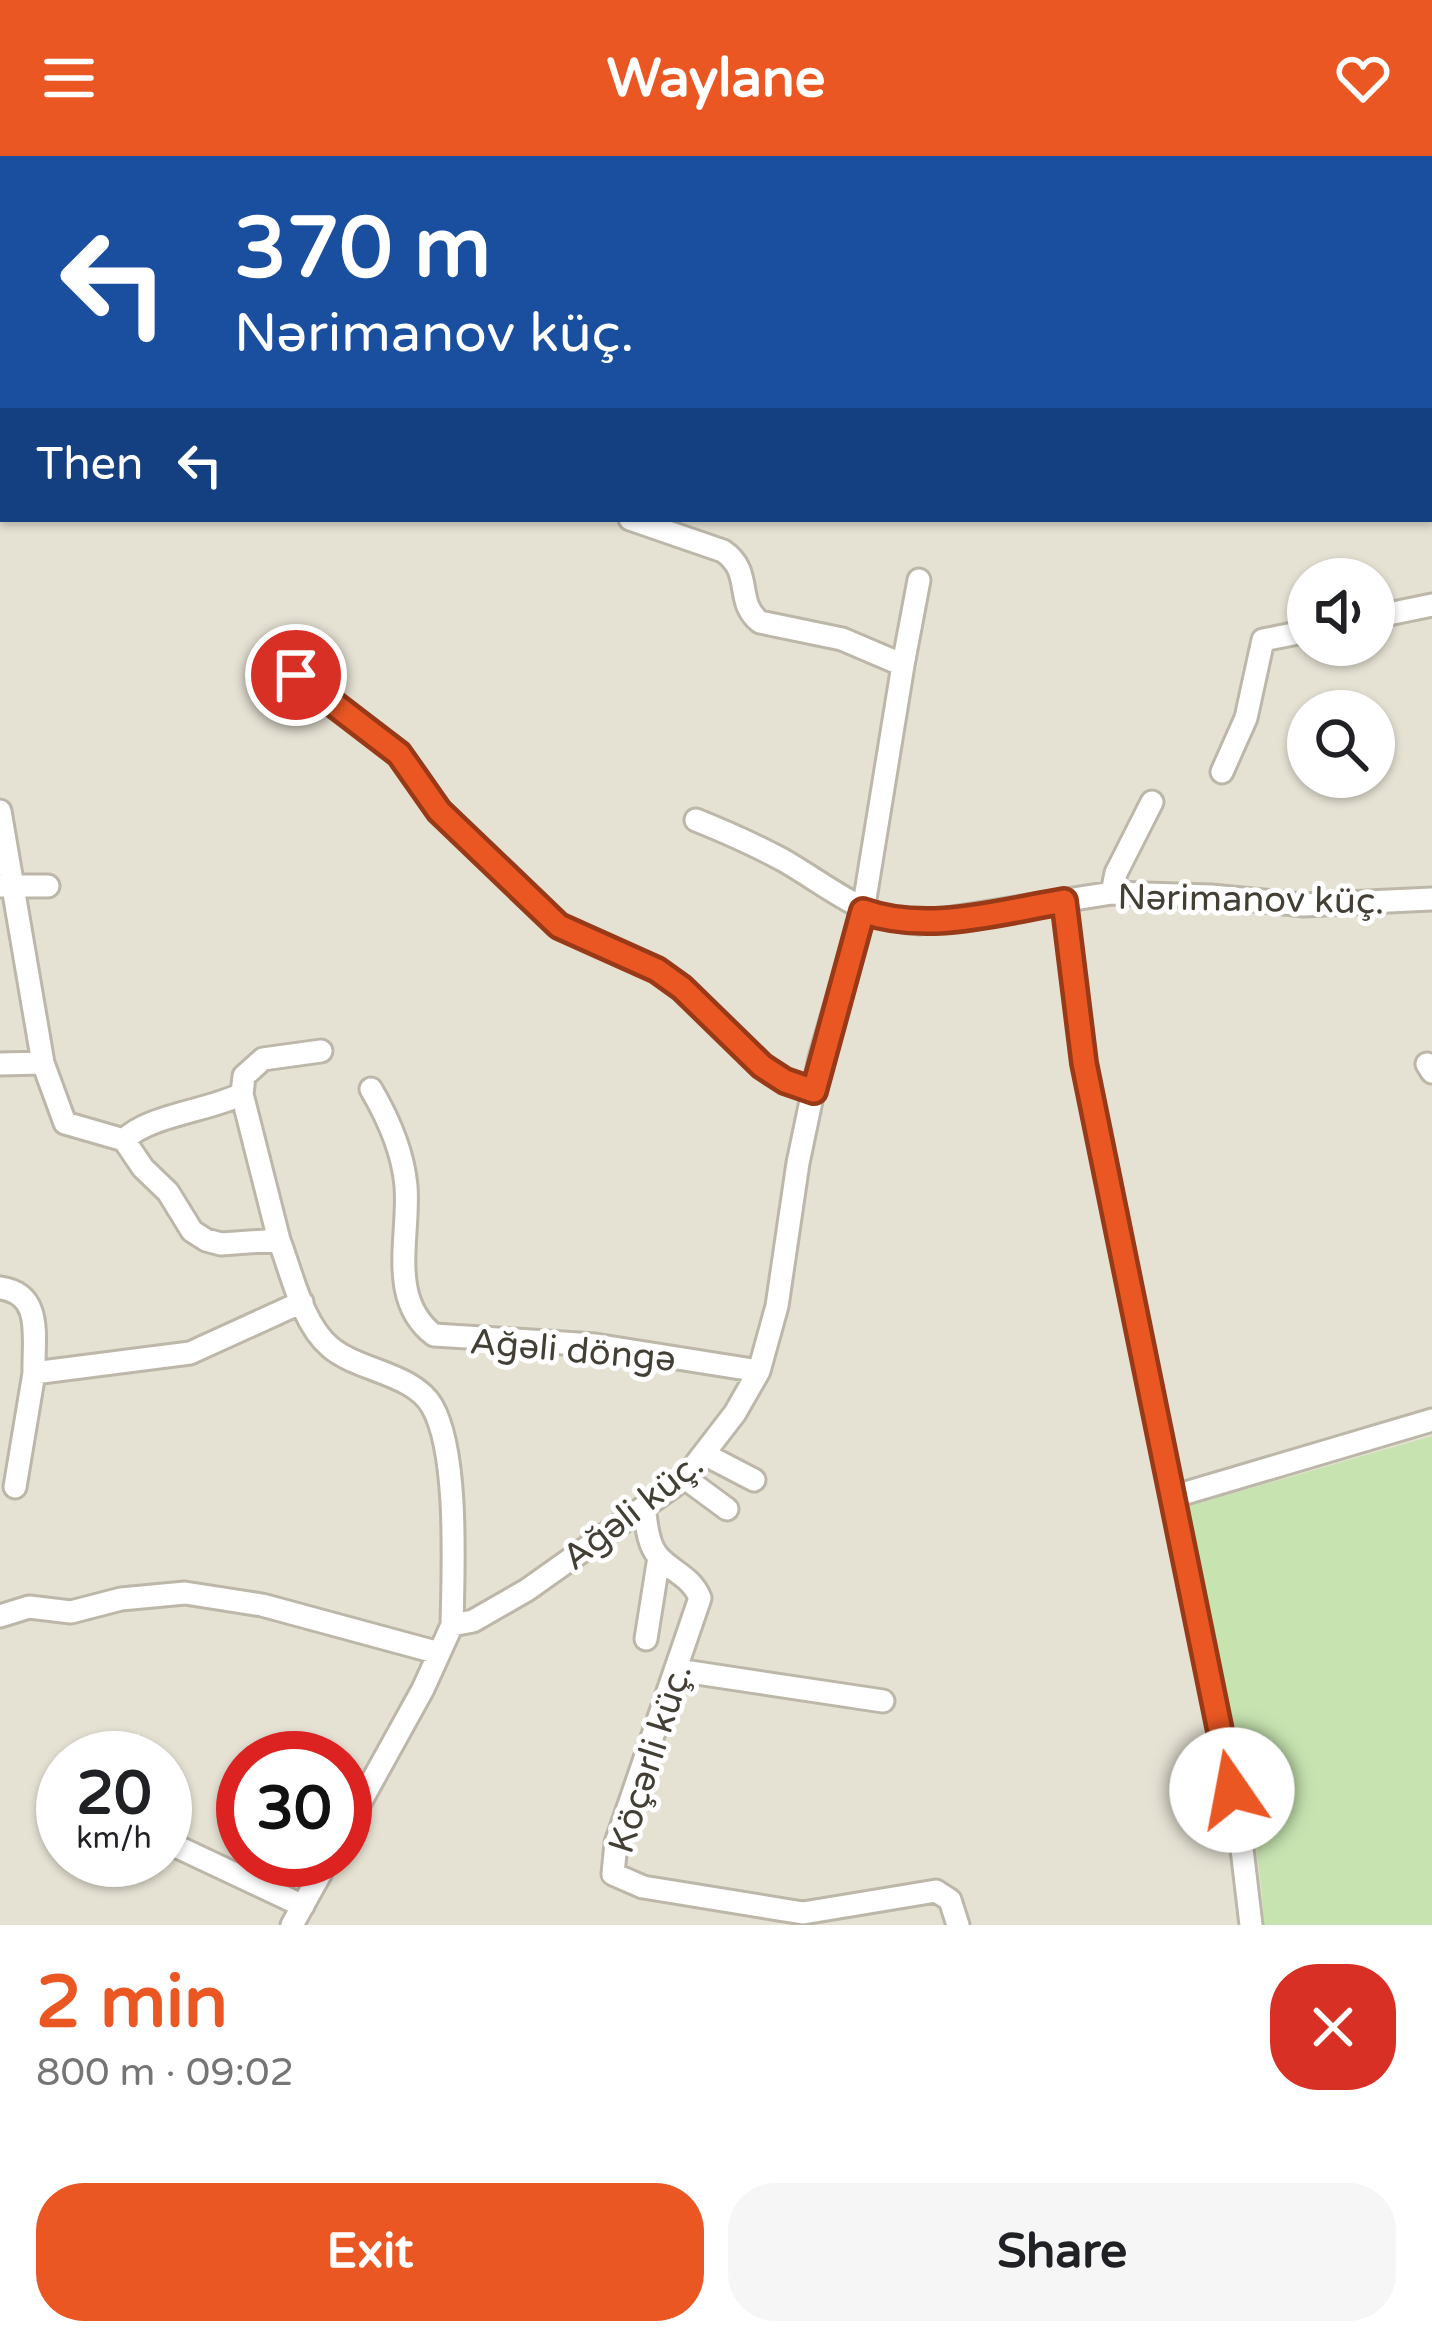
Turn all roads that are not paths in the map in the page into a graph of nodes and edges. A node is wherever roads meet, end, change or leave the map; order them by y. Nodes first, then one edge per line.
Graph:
1 (639, 522) edge
2 (919, 580) dead end
3 (1432, 605) edge
4 (1395, 613) edge
5 (1287, 635) edge
6 (903, 665) junction
7 (296, 675) dead end
8 (1222, 772) dead end
9 (1152, 802) dead end
10 (0, 811) edge
11 (696, 820) dead end
12 (48, 886) dead end
13 (7, 887) edge
14 (1112, 893) junction
15 (1432, 898) edge
16 (1064, 901) junction
17 (863, 911) junction
18 (321, 1051) dead end
19 (43, 1063) junction
20 (0, 1064) edge
21 (371, 1089) dead end
22 (814, 1091) junction
23 (242, 1094) junction
24 (124, 1140) junction
25 (279, 1240) junction
26 (0, 1288) edge
27 (302, 1302) junction
28 (759, 1371) junction
29 (34, 1373) junction
30 (1432, 1420) edge
31 (706, 1455) junction
32 (685, 1478) junction
33 (754, 1480) dead end
34 (15, 1486) dead end
35 (1172, 1497) junction
36 (644, 1508) junction
37 (727, 1509) dead end
38 (659, 1557) junction
39 (0, 1616) edge
40 (452, 1625) junction
41 (646, 1639) dead end
42 (439, 1653) junction
43 (677, 1670) junction
44 (884, 1701) dead end
45 (372, 1768) edge
46 (192, 1856) edge
47 (314, 1887) edge
48 (298, 1916) edge
49 (958, 1925) edge
50 (1251, 1925) edge

1 - 6 street
2 - 6 street
3 - 4 street
5 - 8 street
6 - 17 street
7 - 22 street
9 - 14 street
10 - 13 street
11 - 17 street
12 - 13 street
13 - 19 street
14 - 15 street, Nərimanov küç.
14 - 16 street, Nərimanov küç.
16 - 17 street, Nərimanov küç.
16 - 35 street
17 - 22 street, Ağəli küç.
18 - 23 street
19 - 20 street
19 - 24 street
21 - 28 street, Ağəli döngə
22 - 28 street, Ağəli küç.
23 - 24 street
23 - 25 street
24 - 25 street
25 - 27 street
26 - 29 street
27 - 29 street
27 - 40 street
28 - 31 street, Ağəli küç.
29 - 34 street
30 - 35 street
31 - 32 street, Ağəli küç.
31 - 33 street
32 - 36 street, Ağəli küç.
32 - 37 street
35 - 50 street
36 - 38 street, Köçərli küç.
36 - 40 street, Ağəli küç.
38 - 41 street
38 - 43 street, Köçərli küç.
39 - 42 street
40 - 42 street
42 - 45 street
43 - 44 street
43 - 49 street, Köçərli küç.
46 - 48 street
47 - 48 street

